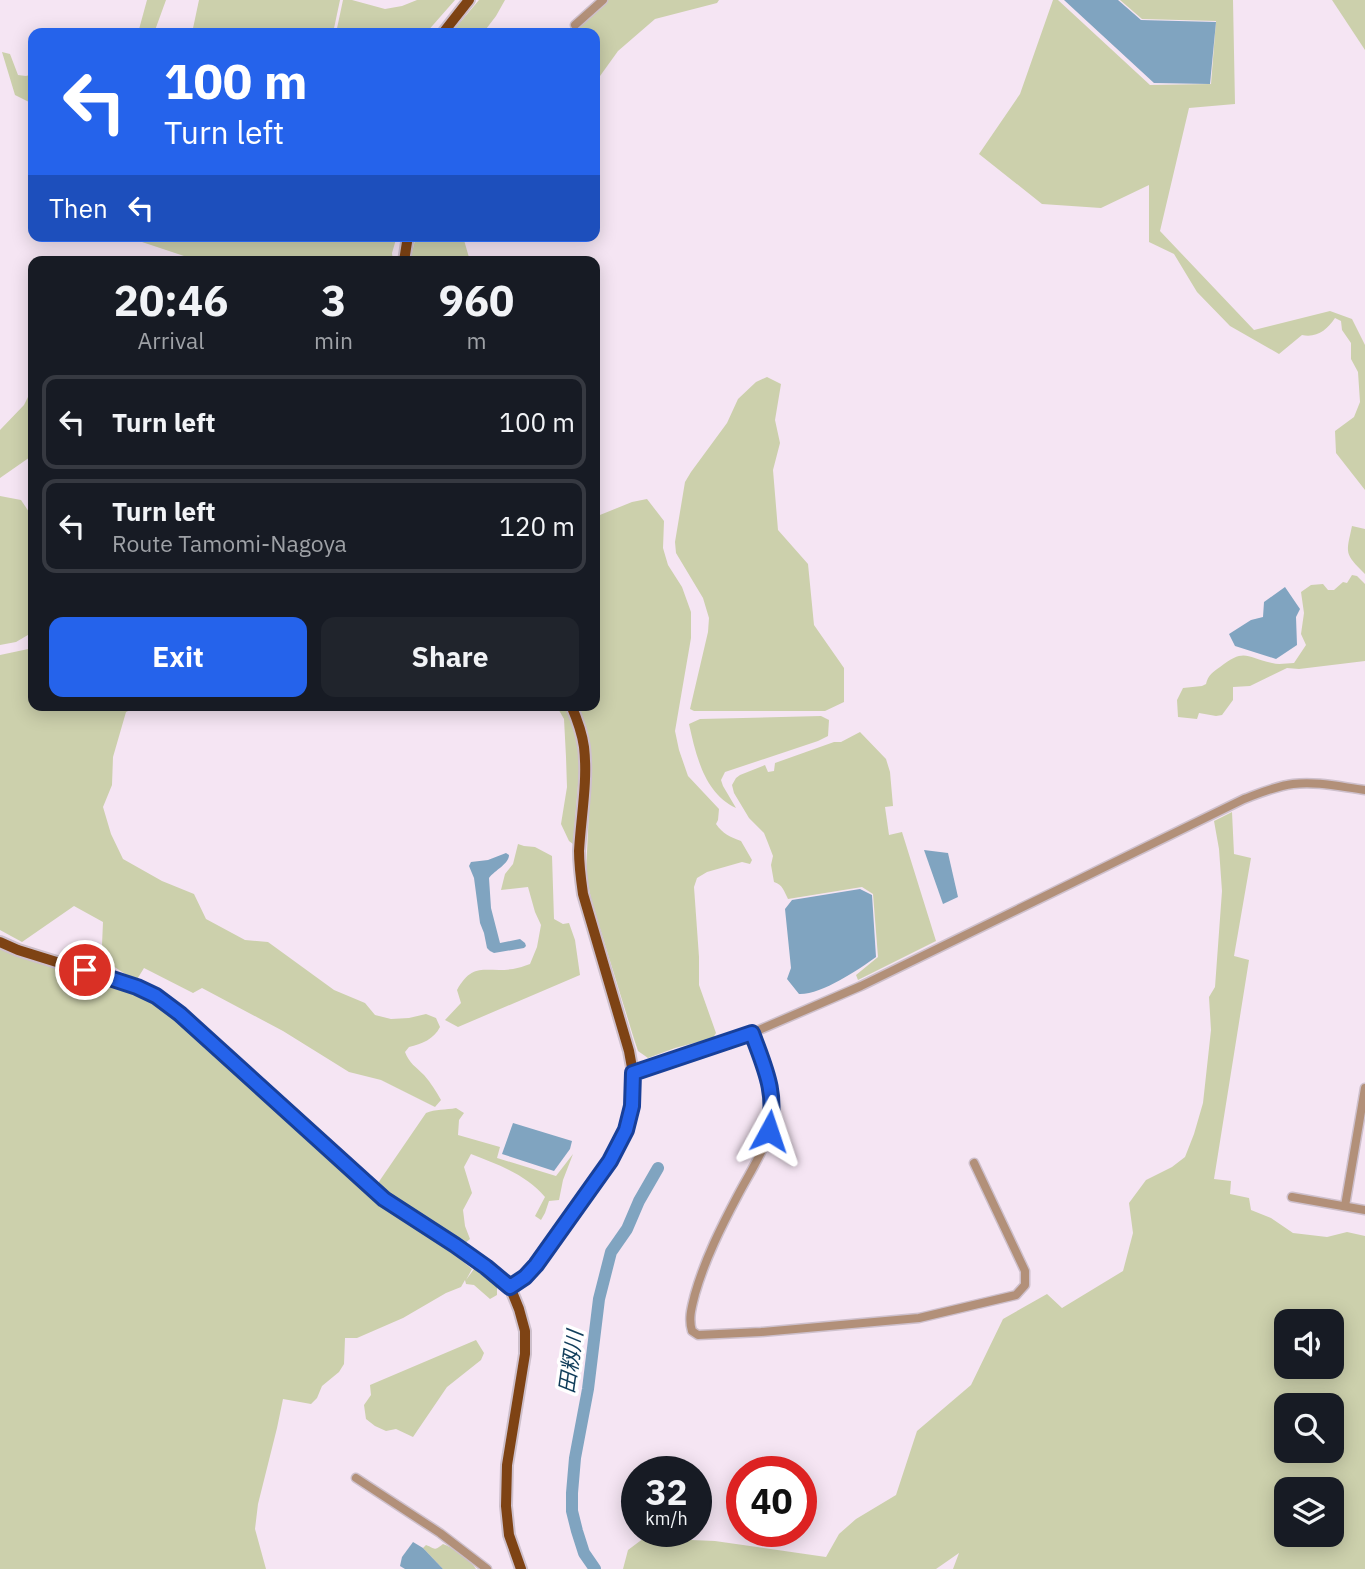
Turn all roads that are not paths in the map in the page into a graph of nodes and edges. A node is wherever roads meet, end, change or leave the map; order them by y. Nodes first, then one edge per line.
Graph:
1 (469, 0) edge
2 (603, 0) edge
3 (575, 24) dead end
4 (447, 28) edge
5 (574, 711) edge
6 (1365, 790) edge
7 (0, 942) edge
8 (752, 1033) junction
9 (633, 1073) junction
10 (1365, 1088) edge
11 (974, 1163) dead end
12 (1292, 1197) dead end
13 (1345, 1206) junction
14 (1365, 1210) edge
15 (510, 1287) junction
16 (356, 1478) dead end
17 (487, 1569) edge
18 (521, 1569) edge

1 - 4 main road
2 - 3 street
5 - 9 main road
6 - 8 street
7 - 15 main road
8 - 9 street
8 - 11 street
9 - 15 main road
10 - 13 street
12 - 13 street
13 - 14 street
15 - 18 main road
16 - 17 street

